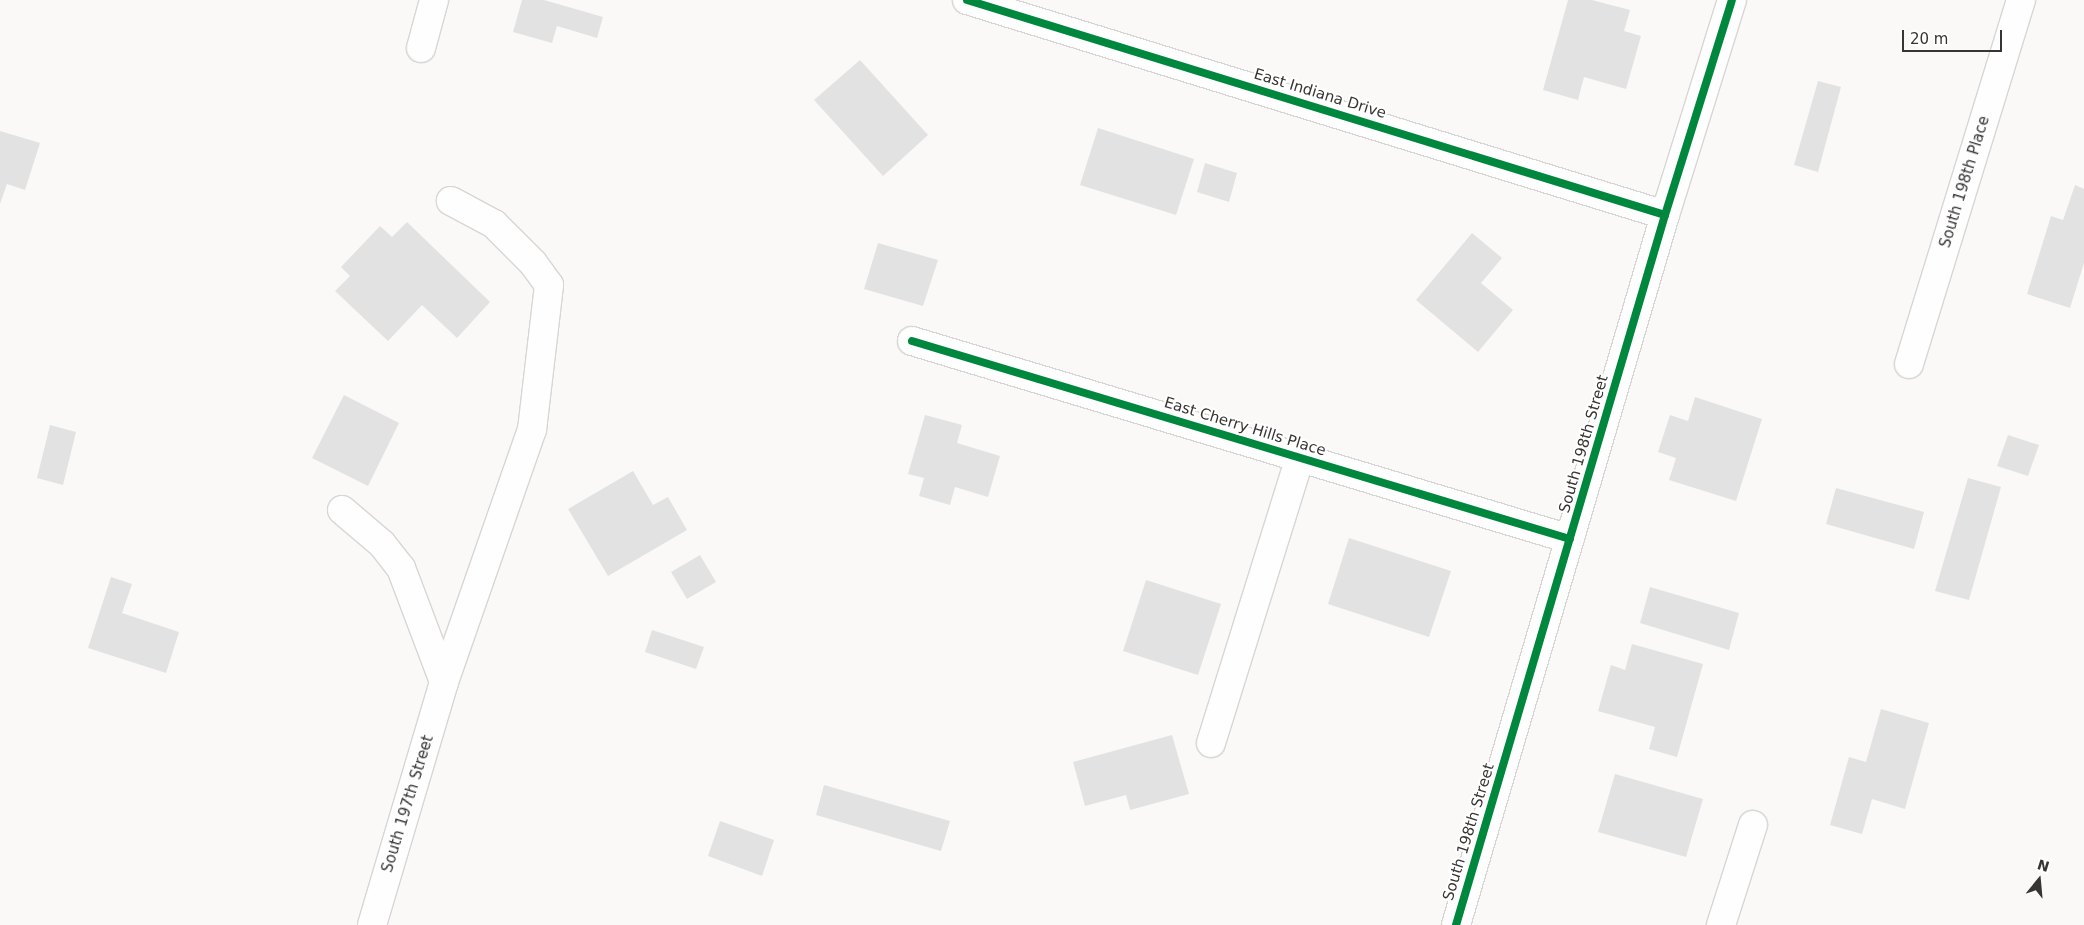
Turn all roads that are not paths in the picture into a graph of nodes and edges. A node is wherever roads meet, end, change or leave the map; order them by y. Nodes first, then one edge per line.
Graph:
1 (434, 0) edge
2 (967, 0) edge
3 (1732, 0) edge
4 (2021, 0) edge
5 (421, 48) dead end
6 (451, 200) dead end
7 (1665, 215) junction
8 (912, 341) dead end
9 (1909, 364) dead end
10 (1300, 458) junction
11 (342, 510) dead end
12 (1570, 539) junction
13 (444, 682) junction
14 (1211, 743) dead end
15 (1753, 825) dead end
16 (372, 925) edge
17 (1456, 925) edge
18 (1721, 925) edge

1 - 5 street
2 - 7 street, East Indiana Drive
3 - 7 street, South 198th Street
4 - 9 street, South 198th Place
6 - 13 street, South 197th Street
7 - 12 street, South 198th Street
8 - 10 street, East Cherry Hills Place
10 - 12 street, East Cherry Hills Place
10 - 14 street
11 - 13 street
12 - 17 street, South 198th Street
13 - 16 street, South 197th Street
15 - 18 street

